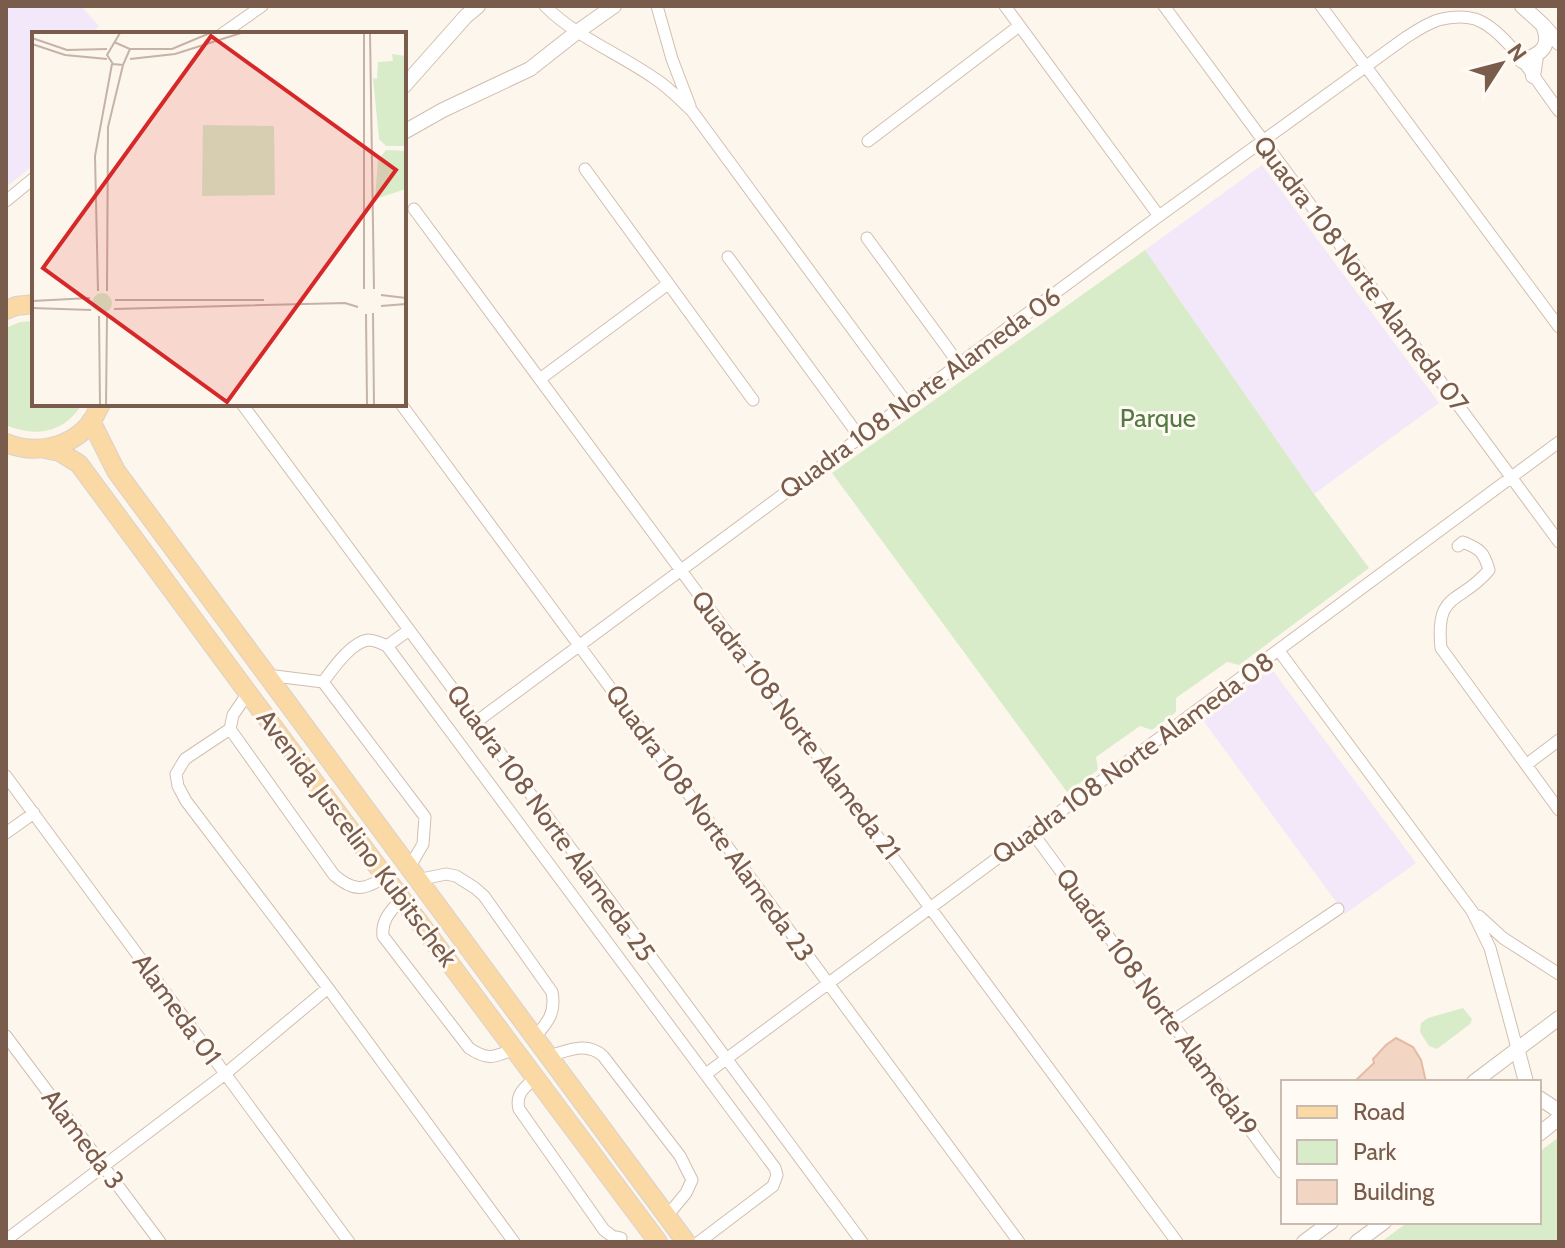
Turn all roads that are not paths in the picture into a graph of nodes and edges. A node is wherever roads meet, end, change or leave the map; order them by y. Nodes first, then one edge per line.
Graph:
1 (262, 6) edge
2 (478, 6) edge
3 (545, 6) edge
4 (614, 6) edge
5 (657, 6) edge
6 (1005, 6) edge
7 (1164, 6) edge
8 (1321, 6) edge
9 (1522, 6) edge
10 (1543, 25) junction
11 (1019, 26) junction
12 (225, 32) edge
13 (577, 32) junction
14 (1559, 43) edge
15 (1529, 59) junction
16 (1365, 66) junction
17 (1533, 76) joint
18 (406, 84) edge
19 (692, 111) junction
20 (1559, 111) edge
21 (406, 131) edge
22 (868, 141) dead end
23 (1262, 141) junction
24 (585, 169) dead end
25 (32, 180) edge
26 (6, 201) edge
27 (414, 209) dead end
28 (1159, 216) junction
29 (867, 238) dead end
30 (728, 257) dead end
31 (668, 284) junction
32 (1559, 327) edge
33 (959, 364) junction
34 (540, 379) junction
35 (753, 400) dead end
36 (906, 402) junction
37 (100, 406) edge
38 (243, 406) edge
39 (402, 406) edge
40 (91, 421) junction
41 (859, 436) junction
42 (1559, 442) edge
43 (6, 443) edge
44 (45, 449) junction
45 (1511, 477) junction
46 (1559, 542) edge
47 (1458, 546) dead end
48 (681, 570) junction
49 (409, 630) junction
50 (579, 645) junction
51 (387, 646) junction
52 (1279, 651) junction
53 (267, 675) junction
54 (323, 682) junction
55 (248, 693) junction
56 (476, 722) junction
57 (230, 729) junction
58 (1559, 740) edge
59 (1526, 765) junction
60 (6, 776) edge
61 (1559, 810) edge
62 (34, 813) junction
63 (1032, 832) junction
64 (6, 833) edge
65 (413, 874) junction
66 (386, 876) junction
67 (402, 898) junction
68 (930, 907) junction
69 (1338, 909) dead end
70 (1472, 911) junction
71 (1559, 974) edge
72 (828, 983) junction
73 (328, 988) junction
74 (1559, 1018) edge
75 (1171, 1022) junction
76 (6, 1036) edge
77 (535, 1037) junction
78 (1517, 1048) junction
79 (514, 1049) junction
80 (548, 1056) junction
81 (726, 1059) junction
82 (225, 1074) junction
83 (706, 1074) junction
84 (536, 1077) junction
85 (1477, 1080) edge
86 (1525, 1080) edge
87 (1541, 1099) edge
88 (1559, 1111) edge
89 (1559, 1118) edge
90 (1541, 1132) edge
91 (103, 1165) junction
92 (1281, 1172) edge
93 (667, 1216) junction
94 (643, 1222) junction
95 (1328, 1224) edge
96 (1381, 1224) edge
97 (6, 1240) edge
98 (619, 1240) edge
99 (160, 1242) edge
100 (349, 1242) edge
101 (514, 1242) edge
102 (658, 1242) edge
103 (686, 1242) edge
104 (699, 1242) edge
105 (862, 1242) edge
106 (1019, 1242) edge
107 (1177, 1242) edge
108 (1304, 1242) edge
109 (1357, 1242) edge

1 - 12 street
2 - 18 street
3 - 13 street
4 - 13 street
5 - 19 street
6 - 11 street
7 - 23 street, Quadra 108 Norte Alameda 07
8 - 16 street
9 - 10 street
10 - 14 street
10 - 15 street
11 - 22 street
11 - 28 street
13 - 19 street
13 - 21 street
15 - 16 street, Quadra 108 Norte Alameda 06
15 - 17 street
16 - 23 street, Quadra 108 Norte Alameda 06
16 - 32 street
17 - 20 street
19 - 36 street
23 - 28 street, Quadra 108 Norte Alameda 06
23 - 45 street, Quadra 108 Norte Alameda 07
24 - 31 street
25 - 26 street
27 - 34 street, Quadra 108 Norte Alameda 21
28 - 33 street, Quadra 108 Norte Alameda 06
29 - 33 street
30 - 41 street
31 - 34 street
31 - 35 street
33 - 36 street, Quadra 108 Norte Alameda 06
34 - 48 street, Quadra 108 Norte Alameda 21
36 - 41 street, Quadra 108 Norte Alameda 06
37 - 40 main road
38 - 49 street, Quadra 108 Norte Alameda 25
39 - 50 street, Quadra 108 Norte Alameda 23
40 - 44 main road
40 - 53 main road, Avenida Juscelino Kubitschek
41 - 48 street, Quadra 108 Norte Alameda 06
42 - 45 street, Quadra 108 Norte Alameda 08
43 - 44 main road, Avenida Juscelino Kubitschek
44 - 55 main road, Avenida Juscelino Kubitschek
45 - 46 street, Quadra 108 Norte Alameda 07
45 - 52 street, Quadra 108 Norte Alameda 08
47 - 59 street
48 - 50 street, Quadra 108 Norte Alameda 06
48 - 68 street, Quadra 108 Norte Alameda 21
49 - 51 street
49 - 56 street, Quadra 108 Norte Alameda 25
50 - 56 street, Quadra 108 Norte Alameda 06
50 - 72 street, Quadra 108 Norte Alameda 23
51 - 54 street
51 - 83 street
52 - 63 street, Quadra 108 Norte Alameda 08
52 - 70 street
53 - 54 street
53 - 65 main road, Avenida Juscelino Kubitschek
54 - 65 street
55 - 57 street
55 - 66 main road, Avenida Juscelino Kubitschek
56 - 81 street, Quadra 108 Norte Alameda 25
57 - 66 street
57 - 73 street
58 - 59 street
59 - 61 street
60 - 62 street, Alameda 01
62 - 64 street
62 - 82 street, Alameda 01
63 - 68 street, Quadra 108 Norte Alameda 08
63 - 75 street, Quadra 108 Norte Alameda19
65 - 77 main road, Avenida Juscelino Kubitschek
65 - 77 street
66 - 67 main road, Avenida Juscelino Kubitschek
67 - 79 main road, Avenida Juscelino Kubitschek
67 - 79 street
68 - 72 street, Quadra 108 Norte Alameda 08
68 - 107 street, Quadra 108 Norte Alameda 21
69 - 75 street
70 - 71 street
70 - 78 street
72 - 81 street, Quadra 108 Norte Alameda 08
72 - 106 street, Quadra 108 Norte Alameda 23
73 - 82 street
73 - 101 street
74 - 78 street
75 - 92 street, Quadra 108 Norte Alameda19
76 - 91 street, Alameda 3
77 - 80 main road, Avenida Juscelino Kubitschek
78 - 85 street
78 - 86 street
79 - 84 main road, Avenida Juscelino Kubitschek
80 - 93 main road, Avenida Juscelino Kubitschek
80 - 93 street
81 - 83 street, Quadra 108 Norte Alameda 08
81 - 105 street, Quadra 108 Norte Alameda 25
82 - 91 street
82 - 100 street, Alameda 01
83 - 104 street
84 - 94 main road, Avenida Juscelino Kubitschek
84 - 98 street
87 - 88 street
89 - 90 street
91 - 97 street
91 - 99 street, Alameda 3
93 - 103 main road, Avenida Juscelino Kubitschek
94 - 98 street
94 - 102 main road, Avenida Juscelino Kubitschek
95 - 108 street
96 - 109 street

